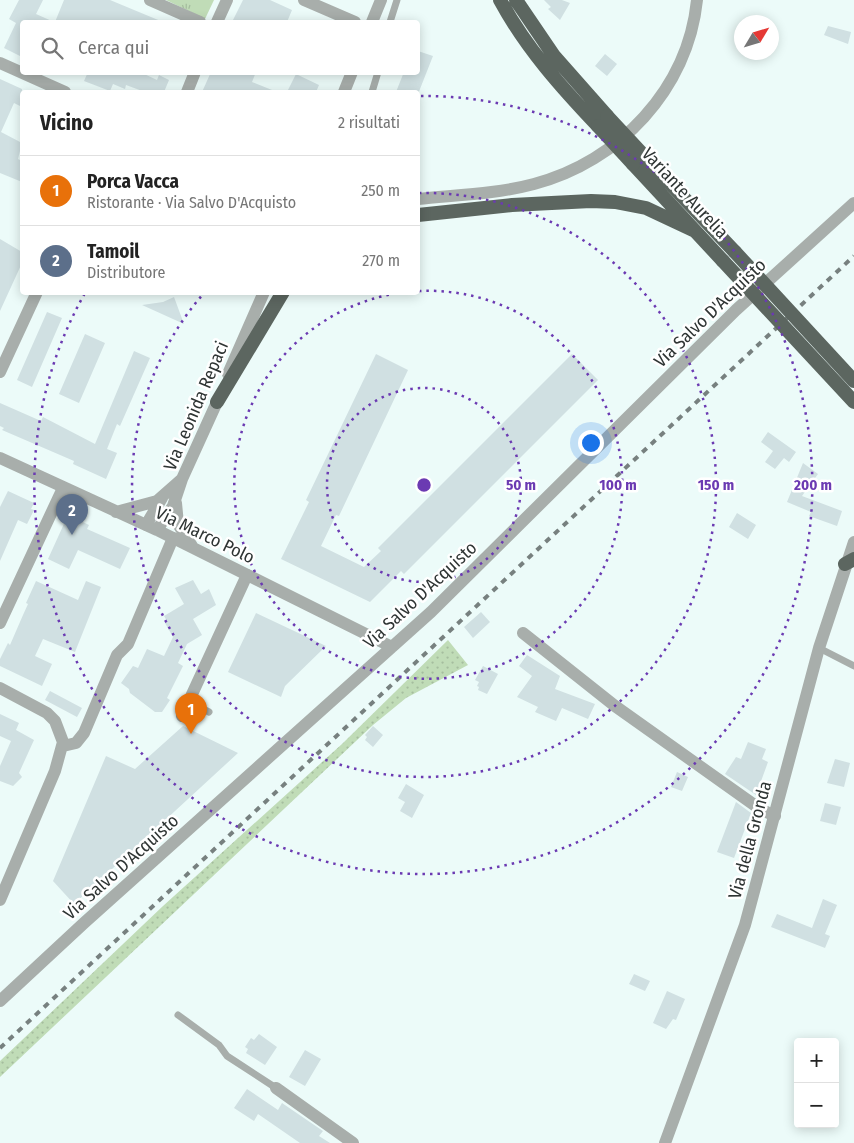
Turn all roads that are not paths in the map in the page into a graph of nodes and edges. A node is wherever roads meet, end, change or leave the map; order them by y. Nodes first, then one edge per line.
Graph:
1 (150, 0) edge
2 (227, 0) edge
3 (304, 0) edge
4 (381, 0) edge
5 (397, 0) edge
6 (500, 0) edge
7 (516, 0) edge
8 (697, 0) edge
9 (195, 20) edge
10 (218, 20) edge
11 (350, 20) edge
12 (373, 20) edge
13 (391, 20) edge
14 (0, 63) edge
15 (20, 72) edge
16 (27, 75) edge
17 (194, 75) edge
18 (351, 75) edge
19 (377, 75) edge
20 (61, 90) edge
21 (187, 90) edge
22 (345, 90) edge
23 (373, 90) edge
24 (603, 121) junction
25 (420, 199) edge
26 (854, 203) edge
27 (420, 215) edge
28 (695, 231) junction
29 (37, 295) edge
30 (263, 295) edge
31 (281, 295) edge
32 (0, 372) edge
33 (854, 381) edge
34 (217, 402) junction
35 (854, 402) edge
36 (0, 458) edge
37 (182, 479) junction
38 (63, 488) junction
39 (162, 498) junction
40 (177, 499) junction
41 (116, 512) junction
42 (151, 528) junction
43 (173, 538) junction
44 (854, 542) edge
45 (196, 550) junction
46 (850, 562) edge
47 (247, 575) junction
48 (0, 623) edge
49 (523, 633) dead end
50 (392, 647) junction
51 (819, 648) junction
52 (854, 666) edge
53 (0, 688) edge
54 (188, 702) junction
55 (209, 712) dead end
56 (182, 716) dead end
57 (63, 746) junction
58 (775, 816) junction
59 (0, 900) edge
60 (0, 1001) edge
61 (178, 1015) dead end
62 (276, 1088) joint
63 (352, 1143) edge
64 (666, 1143) edge

1 - 9 street
2 - 10 street
3 - 11 street
4 - 12 street
5 - 13 lane
6 - 24 highway, Variante Aurelia
7 - 24 highway, Variante Aurelia
8 - 25 street
14 - 15 street
16 - 20 street
17 - 21 street
18 - 22 street
19 - 23 lane
24 - 28 highway, Variante Aurelia, bridge
24 - 33 highway, Variante Aurelia, bridge
26 - 50 street, Via Salvo D'Acquisto
27 - 28 highway
28 - 35 highway, Variante Aurelia, bridge
29 - 32 street
30 - 34 street, Via Leonida Repaci
31 - 34 highway
34 - 37 street, Via Leonida Repaci
36 - 38 street, Via Marco Polo
37 - 39 street
37 - 40 street, Via Leonida Repaci
38 - 41 street, Via Marco Polo
38 - 48 street
39 - 41 street
39 - 42 street
40 - 42 street, Via Leonida Repaci
40 - 45 street
41 - 42 street, Via Marco Polo
42 - 43 street, Via Marco Polo
43 - 45 street, Via Marco Polo
43 - 57 street
44 - 46 street, Via della Gronda
45 - 47 street, Via Marco Polo
46 - 51 street, Via della Gronda
47 - 50 street, Via Marco Polo
47 - 54 street
49 - 58 street
50 - 60 street, Via Salvo D'Acquisto
51 - 52 lane
51 - 58 street, Via della Gronda
53 - 57 street
54 - 55 lane
54 - 56 street
57 - 59 street
58 - 64 street, Via della Gronda
61 - 62 lane
62 - 63 street

